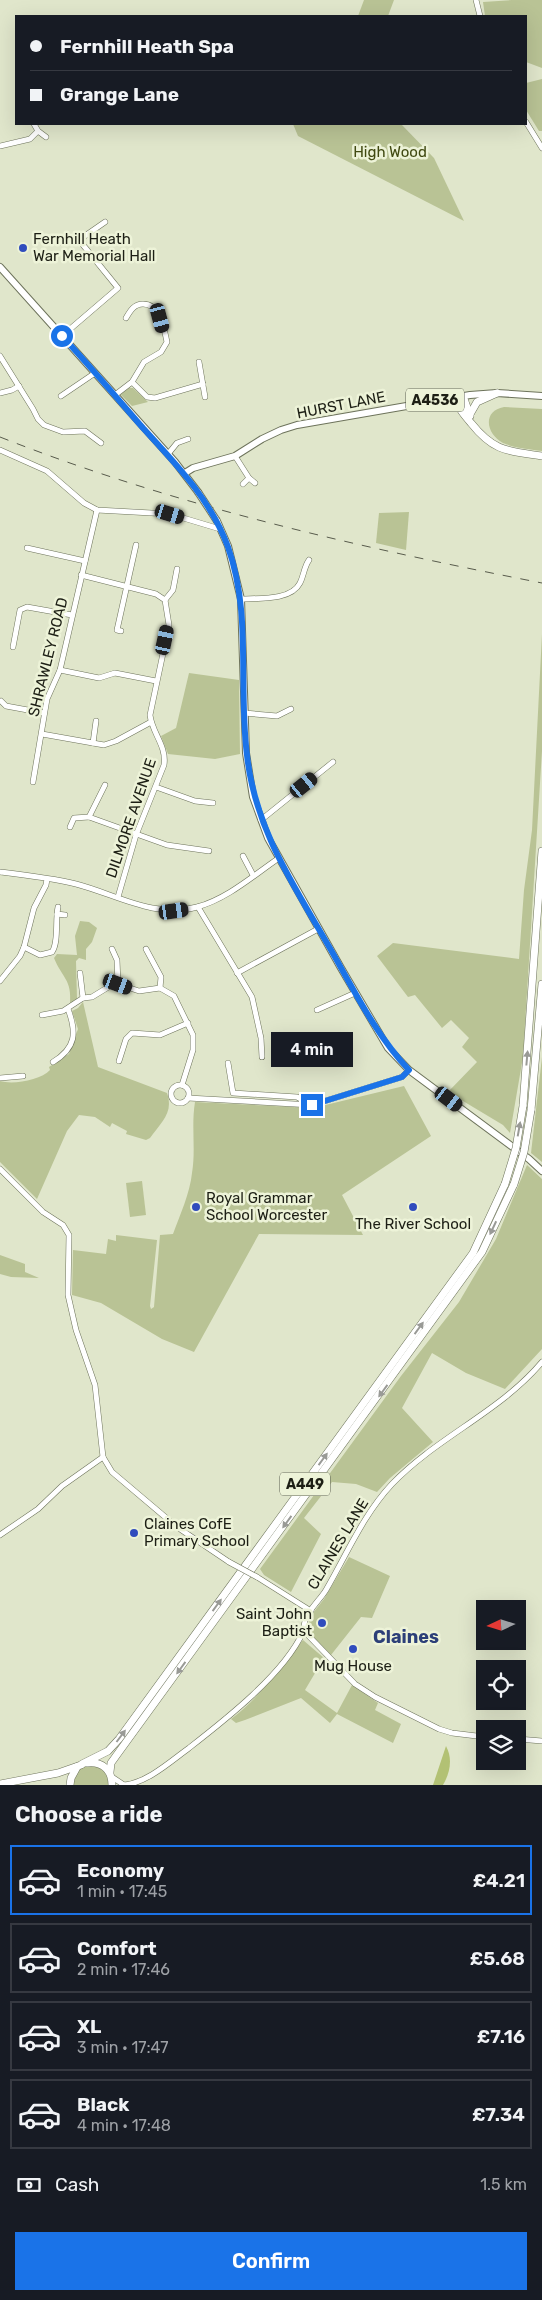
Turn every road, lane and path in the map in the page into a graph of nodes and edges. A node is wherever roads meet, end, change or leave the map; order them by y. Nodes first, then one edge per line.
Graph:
1 (476, 0) edge
2 (480, 15) edge
3 (527, 124) edge
4 (35, 125) edge
5 (38, 131) junction
6 (46, 137) dead end
7 (0, 146) edge
8 (542, 148) edge
9 (105, 222) dead end
10 (79, 240) junction
11 (60, 243) dead end
12 (0, 267) edge
13 (126, 318) dead end
14 (62, 336) junction
15 (0, 356) edge
16 (199, 362) dead end
17 (95, 373) junction
18 (132, 382) junction
19 (203, 384) junction
20 (19, 386) junction
21 (0, 393) edge
22 (497, 393) junction
23 (115, 395) junction
24 (61, 396) dead end
25 (205, 396) dead end
26 (463, 396) junction
27 (542, 396) edge
28 (455, 397) junction
29 (470, 419) junction
30 (188, 439) dead end
31 (100, 443) dead end
32 (0, 450) edge
33 (168, 454) junction
34 (235, 456) junction
35 (542, 456) edge
36 (185, 473) junction
37 (249, 478) junction
38 (255, 483) dead end
39 (243, 484) dead end
40 (97, 510) junction
41 (220, 529) junction
42 (136, 545) dead end
43 (27, 548) dead end
44 (309, 560) dead end
45 (85, 561) junction
46 (177, 569) dead end
47 (82, 575) junction
48 (126, 586) junction
49 (165, 600) junction
50 (241, 600) junction
51 (72, 615) junction
52 (121, 630) dead end
53 (13, 647) dead end
54 (60, 670) junction
55 (156, 681) junction
56 (1, 701) edge
57 (291, 709) dead end
58 (44, 713) junction
59 (244, 713) junction
60 (96, 721) dead end
61 (151, 722) junction
62 (42, 734) junction
63 (93, 743) junction
64 (333, 762) dead end
65 (33, 782) dead end
66 (106, 785) dead end
67 (156, 787) junction
68 (213, 802) dead end
69 (89, 818) junction
70 (261, 820) junction
71 (70, 827) dead end
72 (136, 835) junction
73 (209, 851) dead end
74 (542, 851) edge
75 (243, 856) dead end
76 (279, 858) junction
77 (0, 872) edge
78 (253, 875) junction
79 (46, 879) junction
80 (118, 897) junction
81 (58, 907) dead end
82 (198, 907) junction
83 (57, 914) junction
84 (65, 915) dead end
85 (318, 928) junction
86 (24, 947) junction
87 (112, 949) dead end
88 (146, 949) dead end
89 (80, 973) dead end
90 (237, 973) junction
91 (0, 981) edge
92 (118, 984) junction
93 (542, 984) edge
94 (160, 988) junction
95 (355, 993) junction
96 (83, 998) junction
97 (68, 1009) junction
98 (317, 1010) dead end
99 (42, 1015) dead end
100 (188, 1023) junction
101 (262, 1057) dead end
102 (53, 1062) dead end
103 (119, 1062) dead end
104 (228, 1063) dead end
105 (409, 1070) junction
106 (23, 1076) dead end
107 (0, 1078) edge
108 (182, 1085) junction
109 (188, 1098) junction
110 (312, 1105) junction
111 (0, 1169) edge
112 (542, 1171) edge
113 (542, 1362) edge
114 (103, 1457) junction
115 (0, 1535) edge
116 (311, 1611) junction
117 (304, 1631) junction
118 (476, 1736) edge
119 (526, 1740) edge
120 (542, 1741) edge
121 (82, 1764) junction
122 (111, 1778) edge
123 (0, 1784) edge
124 (70, 1785) edge
125 (124, 1785) edge

1 - 2 street
3 - 8 street
4 - 5 street
5 - 6 street
5 - 7 street
9 - 10 street
10 - 11 street
10 - 14 street
12 - 14 main road
13 - 18 street
14 - 17 main road
15 - 20 street
16 - 19 street
17 - 23 main road
17 - 24 street
18 - 19 street
18 - 23 street
19 - 25 street
20 - 21 street
20 - 31 street
22 - 26 main road, HURST LANE / A4536
22 - 27 main road, HURST LANE / A4536
22 - 29 highway
23 - 33 main road
26 - 28 main road, HURST LANE / A4536
26 - 29 highway
28 - 29 highway
28 - 34 main road, HURST LANE / A4536
29 - 35 highway
30 - 33 street
32 - 40 street
33 - 36 main road
34 - 36 main road, HURST LANE / A4536
34 - 37 street
36 - 41 main road, bridge
37 - 38 street
37 - 39 street
40 - 41 street
40 - 45 street, SHRAWLEY ROAD
41 - 50 main road
42 - 48 street
43 - 45 street
44 - 50 street
45 - 47 street, SHRAWLEY ROAD
46 - 49 street
47 - 48 street
47 - 51 street, SHRAWLEY ROAD
48 - 49 street
48 - 52 street
49 - 55 street, DILMORE AVENUE
50 - 59 main road
51 - 53 street
51 - 54 street, SHRAWLEY ROAD
54 - 55 street
54 - 58 street, SHRAWLEY ROAD
55 - 61 street, DILMORE AVENUE
56 - 58 street
57 - 59 street
58 - 62 street, SHRAWLEY ROAD
59 - 70 main road
60 - 63 street
61 - 63 street
61 - 67 street, DILMORE AVENUE
62 - 63 street
62 - 65 street, SHRAWLEY ROAD
64 - 70 street
66 - 69 street
67 - 68 street
67 - 72 street, DILMORE AVENUE
69 - 71 street
69 - 72 street
70 - 76 main road
72 - 73 street
72 - 80 street, DILMORE AVENUE
121 -> 74 highway, A449, bridge
75 - 78 street
76 - 78 street
76 - 85 main road
77 - 79 street
78 - 82 street
79 - 80 street
79 - 86 street
80 - 82 street
81 - 83 street
82 - 90 street
83 - 84 street
83 - 86 street
85 - 90 street
85 - 95 main road
86 - 91 street
87 - 92 street
88 - 94 street
89 - 96 street
90 - 101 street
92 - 94 street
92 - 96 street
93 -> 122 highway, A449, bridge
94 - 100 street
95 - 98 street
95 - 105 main road
96 - 97 street
97 - 99 street
97 - 102 street
100 - 103 street
100 - 108 street
104 - 110 street
105 - 110 street
105 - 112 main road
106 - 107 street
108 - 109 street
108 - 109 street
109 - 110 street
111 - 114 street
113 - 116 street, CLAINES LANE
114 - 115 street
114 - 116 street, bridge
116 - 117 street, CLAINES LANE
117 - 118 street
117 - 125 street, CLAINES LANE
119 - 120 street
121 - 122 highway
121 - 123 highway, A449
121 - 124 highway
122 - 125 street, CLAINES LANE

